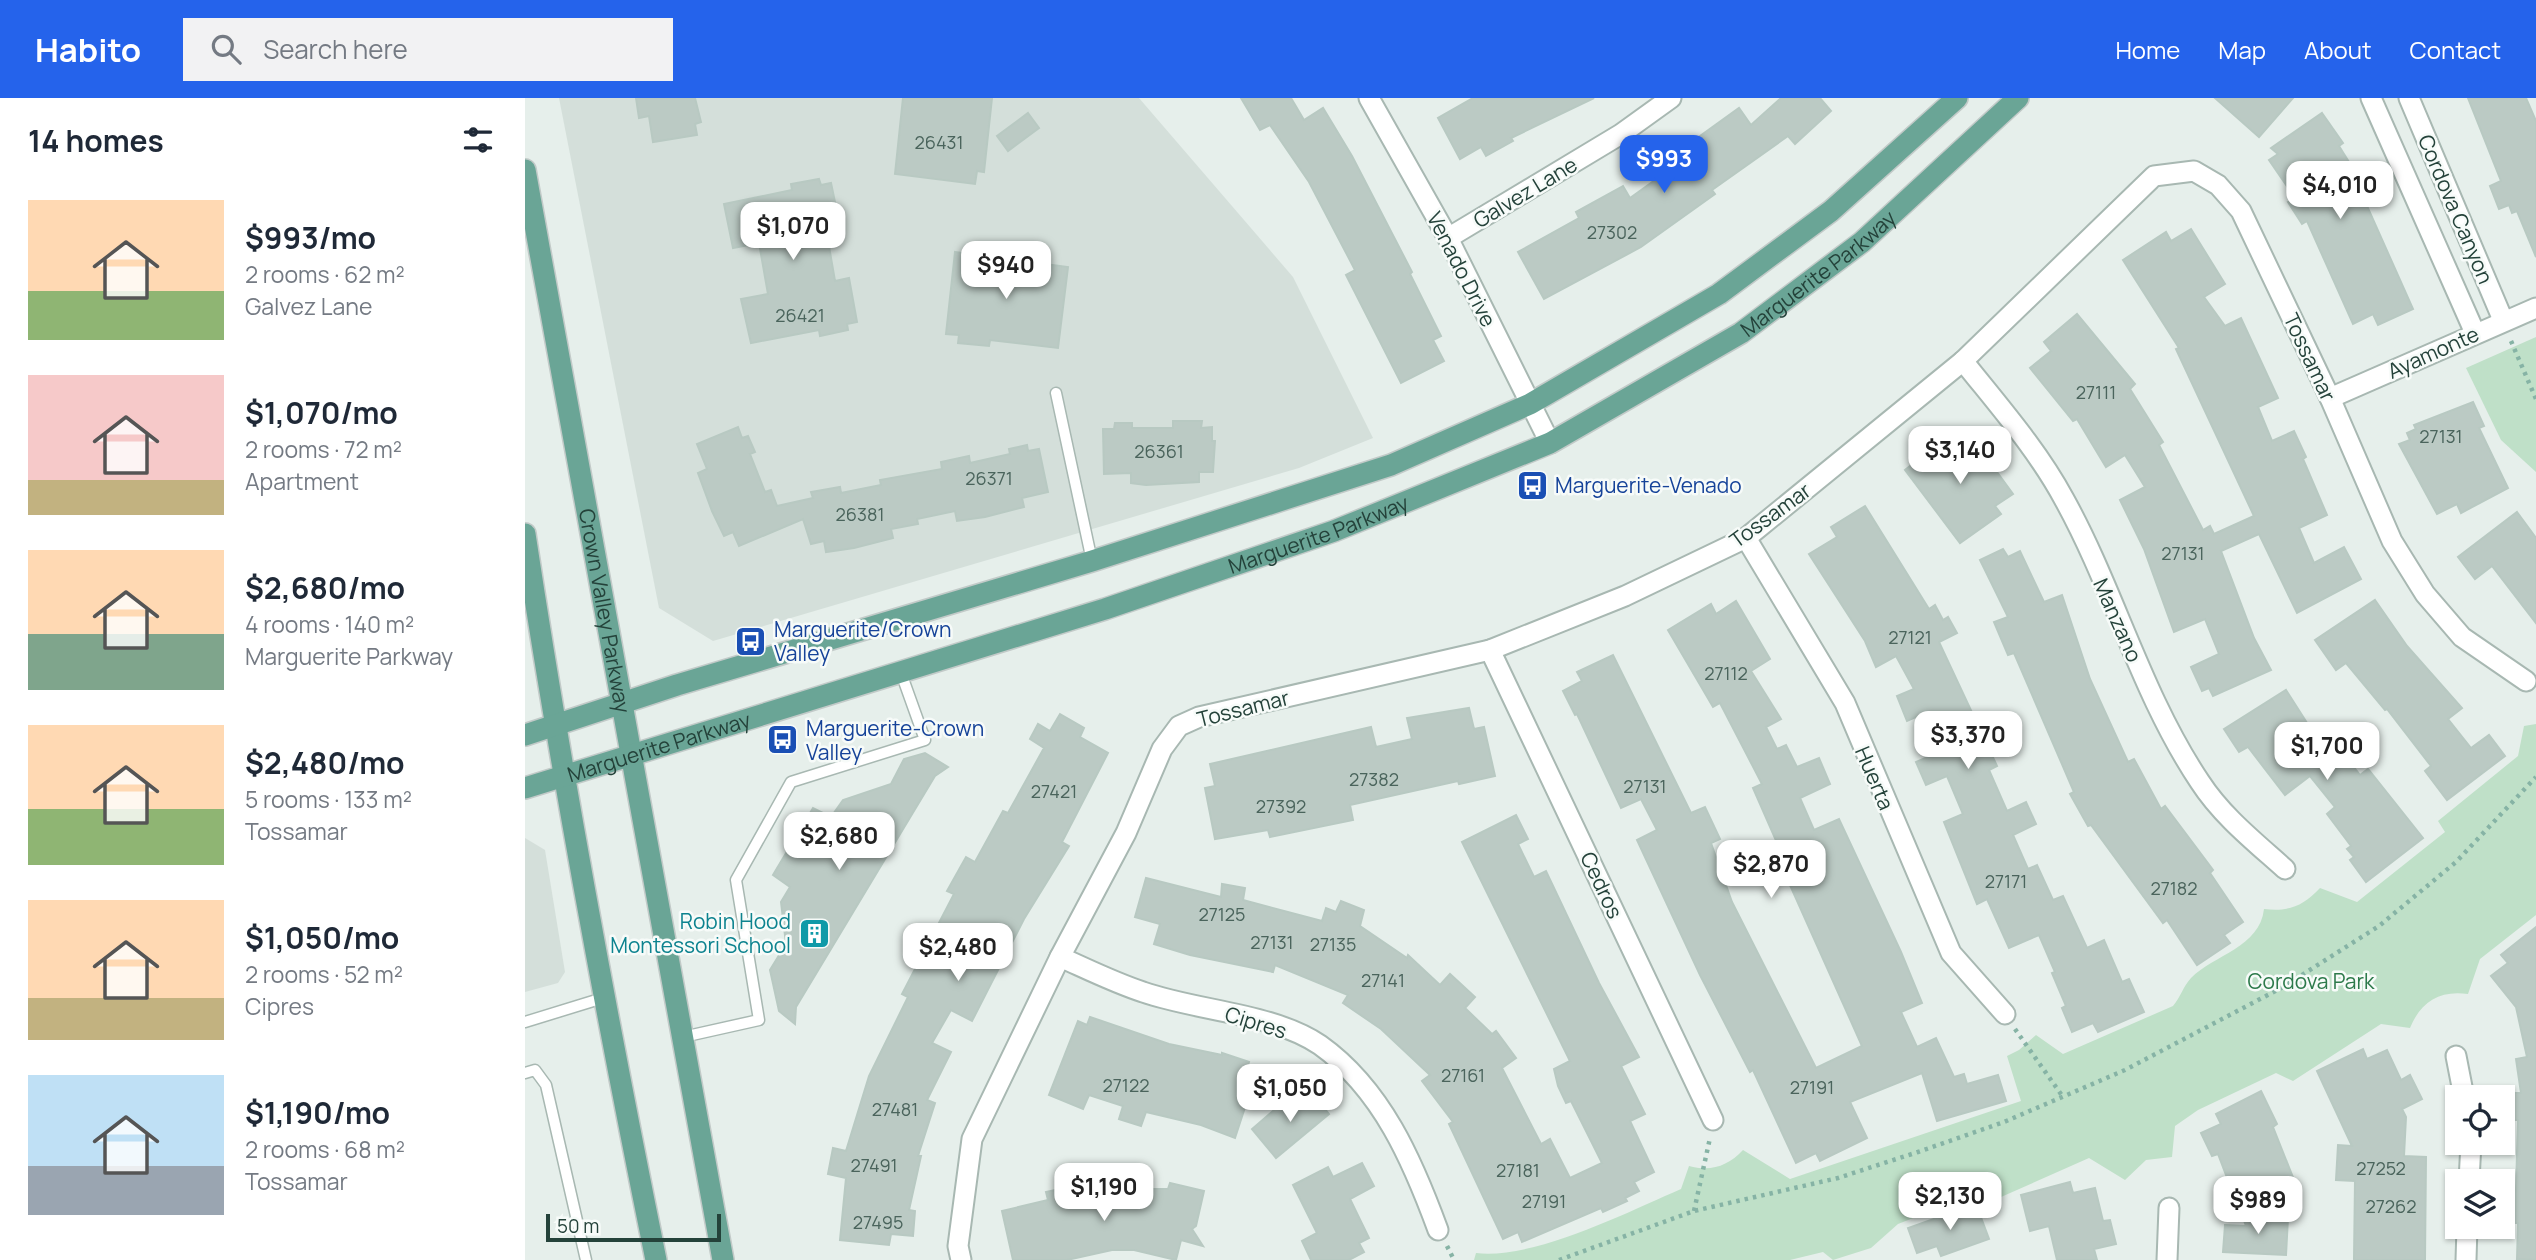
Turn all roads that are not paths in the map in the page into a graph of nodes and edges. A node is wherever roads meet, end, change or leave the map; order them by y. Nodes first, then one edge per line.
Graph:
1 (1369, 98) edge
2 (1671, 98) edge
3 (1957, 98) edge
4 (2018, 98) edge
5 (2371, 98) edge
6 (2409, 98) edge
7 (525, 170) edge
8 (1448, 238) junction
9 (2536, 308) edge
10 (2503, 320) junction
11 (2475, 333) junction
12 (1963, 362) junction
13 (1056, 393) dead end
14 (2330, 398) junction
15 (1530, 404) junction
16 (1550, 443) junction
17 (525, 534) edge
18 (1746, 538) junction
19 (1092, 561) junction
20 (1490, 650) junction
21 (901, 673) junction
22 (2526, 681) dead end
23 (621, 703) junction
24 (555, 724) junction
25 (525, 735) edge
26 (630, 754) junction
27 (563, 776) junction
28 (525, 788) edge
29 (2285, 869) dead end
30 (1060, 957) junction
31 (603, 998) junction
32 (2005, 1014) road end
33 (525, 1022) edge
34 (682, 1037) junction
35 (2456, 1056) dead end
36 (525, 1073) edge
37 (2462, 1085) edge
38 (1713, 1121) road end
39 (2169, 1208) dead end
40 (1438, 1230) dead end
41 (2467, 1239) edge
42 (586, 1260) edge
43 (656, 1260) edge
44 (723, 1260) edge
45 (961, 1260) edge
46 (2167, 1260) edge
47 (2466, 1260) edge

1 - 8 street, Venado Drive
2 - 8 street, Galvez Lane
3 - 15 main road, Marguerite Parkway
4 - 16 main road, Marguerite Parkway
5 - 11 street, Cordova Canyon
6 - 10 street, Cordova Canyon
7 - 23 main road, Crown Valley Parkway
8 - 15 street, Venado Drive
9 - 10 street, Ayamonte
10 - 11 street, Ayamonte
11 - 14 street, Ayamonte
12 - 14 street, Tossamar
12 - 18 street, Tossamar
12 - 29 street, Manzano
13 - 19 lane
14 - 22 street, Tossamar
15 - 16 street, Venado Drive
15 - 19 main road, Marguerite Parkway
16 - 21 main road, Marguerite Parkway
17 - 24 main road
18 - 20 street, Tossamar
18 - 32 street, Huerta
19 - 23 main road, Marguerite Parkway
20 - 30 street, Tossamar
20 - 38 street, Cedros
21 - 26 main road, Marguerite Parkway
21 - 34 lane
23 - 24 main road, Marguerite Parkway
23 - 26 main road, Crown Valley Parkway
24 - 25 main road, Marguerite Parkway
24 - 27 main road
26 - 27 main road, Marguerite Parkway
26 - 34 main road, Crown Valley Parkway
27 - 28 main road, Marguerite Parkway
27 - 31 main road
30 - 40 street, Cipres
30 - 45 street, Tossamar
31 - 33 lane
31 - 43 main road
34 - 44 main road, Crown Valley Parkway
35 - 37 street
36 - 42 lane
39 - 46 street
41 - 47 street

